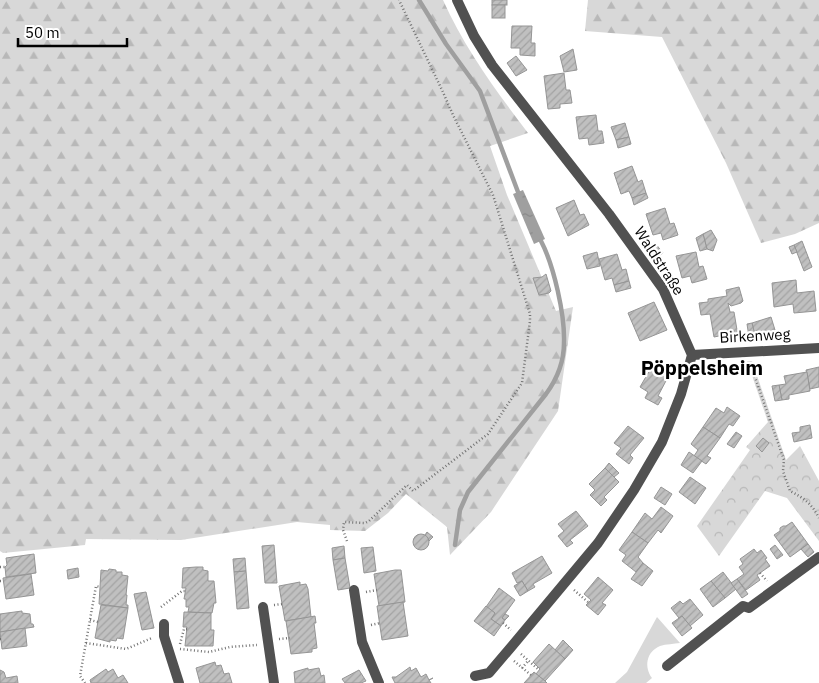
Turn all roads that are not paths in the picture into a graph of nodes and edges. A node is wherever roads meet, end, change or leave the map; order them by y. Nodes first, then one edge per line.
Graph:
1 (457, 0) edge
2 (819, 348) edge
3 (692, 355) junction
4 (819, 557) edge
5 (354, 590) dead end
6 (262, 607) dead end
7 (164, 624) dead end
8 (667, 666) dead end
9 (474, 676) dead end
10 (179, 683) edge
11 (274, 683) edge
12 (379, 683) edge

1 - 3 street, Waldstraße
2 - 3 street, Birkenweg
3 - 9 street
4 - 8 street
5 - 12 street
6 - 11 street
7 - 10 street

